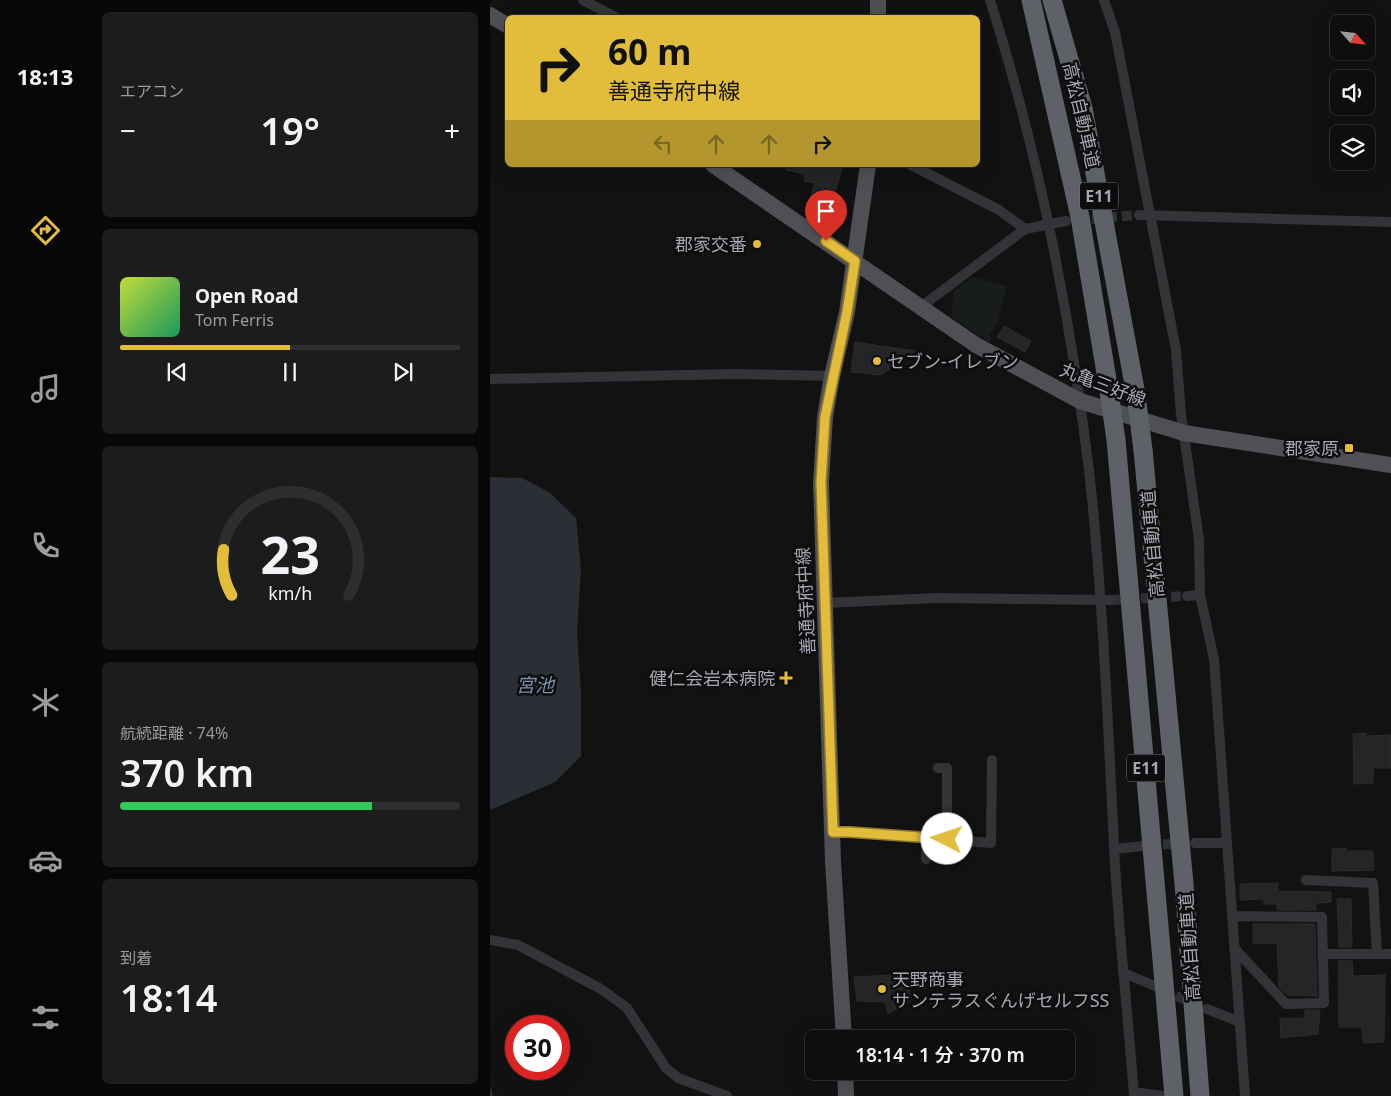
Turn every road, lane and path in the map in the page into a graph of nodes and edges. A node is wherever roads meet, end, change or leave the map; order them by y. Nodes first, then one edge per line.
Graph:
1 (583, 0) edge
2 (878, 0) edge
3 (990, 0) edge
4 (1031, 0) edge
5 (1052, 0) edge
6 (1104, 0) edge
7 (490, 15) edge
8 (611, 15) edge
9 (878, 15) edge
10 (505, 24) edge
11 (716, 167) edge
12 (868, 167) edge
13 (914, 167) edge
14 (1139, 215) tunnel mouth
15 (1151, 216) junction
16 (1066, 221) tunnel mouth
17 (1391, 222) edge
18 (1048, 223) junction
19 (1025, 229) junction
20 (855, 261) junction
21 (922, 306) junction
22 (832, 376) junction
23 (490, 380) edge
24 (1080, 401) junction
25 (1184, 433) junction
26 (1391, 465) edge
27 (1200, 595) junction
28 (1187, 596) tunnel mouth
29 (1111, 600) tunnel mouth
30 (1100, 601) junction
31 (825, 603) junction
32 (992, 760) dead end
33 (938, 768) dead end
34 (833, 832) junction
35 (927, 838) junction
36 (947, 839) junction
37 (1195, 843) tunnel mouth
38 (1227, 843) junction
39 (1144, 846) tunnel mouth
40 (1114, 849) junction
41 (926, 859) dead end
42 (1306, 880) dead end
43 (1232, 916) junction
44 (490, 940) edge
45 (1235, 950) junction
46 (1322, 954) junction
47 (1378, 954) junction
48 (1391, 954) edge
49 (1124, 973) junction
50 (1155, 986) tunnel mouth
51 (1207, 1009) tunnel mouth
52 (1240, 1022) junction
53 (844, 1030) edge
54 (845, 1080) edge
55 (1134, 1094) edge
56 (727, 1096) edge
57 (846, 1096) edge
58 (1163, 1096) edge
59 (1174, 1096) edge
60 (1200, 1096) edge
61 (1245, 1096) edge

1 - 8 street
2 - 9 main road
3 - 18 street
4 - 59 highway, 高松自動車道 / E11, bridge
5 - 60 highway, 高松自動車道 / E11, bridge
6 - 15 street
7 - 10 main road
11 - 20 main road, 丸亀三好線
12 - 20 main road, 善通寺府中線
13 - 19 street
14 - 15 street
15 - 17 street
15 - 25 street
16 - 18 street
18 - 19 street
18 - 24 street
19 - 21 street
20 - 21 main road, 丸亀三好線
20 - 22 main road, 善通寺府中線
21 - 24 main road, 丸亀三好線
22 - 23 street
22 - 31 main road, 善通寺府中線
24 - 25 main road, 丸亀三好線
24 - 30 street
25 - 26 main road, 丸亀三好線
25 - 27 street
27 - 28 street
27 - 38 street
29 - 30 street
30 - 31 street
30 - 40 street
31 - 34 main road, 善通寺府中線
32 - 36 street
33 - 36 street
34 - 35 street
34 - 53 main road, 善通寺府中線
35 - 36 street
35 - 41 street
37 - 38 street
38 - 43 street
39 - 40 street
40 - 49 street
42 - 47 street
43 - 45 street
43 - 46 street
44 - 56 street
45 - 46 street
45 - 52 street
46 - 47 street
47 - 48 street
49 - 50 street
49 - 55 street
51 - 52 street
52 - 61 street
54 - 57 main road
55 - 58 street

